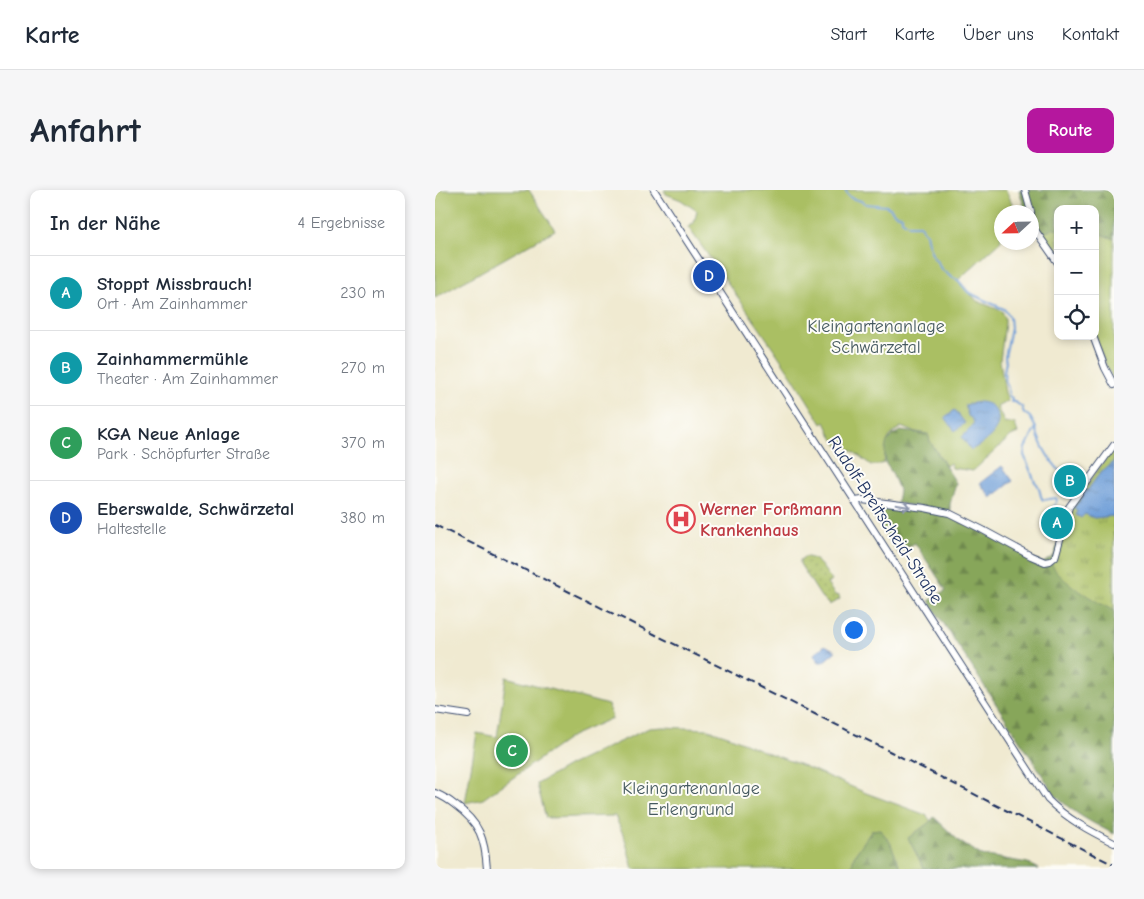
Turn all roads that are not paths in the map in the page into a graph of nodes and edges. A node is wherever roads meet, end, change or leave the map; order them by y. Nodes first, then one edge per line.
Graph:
1 (654, 190) edge
2 (1025, 190) edge
3 (1029, 205) edge
4 (1039, 236) edge
5 (1054, 257) edge
6 (1094, 340) edge
7 (1114, 385) edge
8 (1114, 445) edge
9 (855, 501) junction
10 (435, 710) edge
11 (468, 715) dead end
12 (435, 793) edge
13 (1114, 843) edge
14 (487, 869) edge

1 - 9 street, Rudolf-Breitscheid-Straße
2 - 3 street
4 - 5 street
6 - 7 street
9 -> 8 street
9 - 13 street, Rudolf-Breitscheid-Straße
10 - 11 street
12 - 14 street

